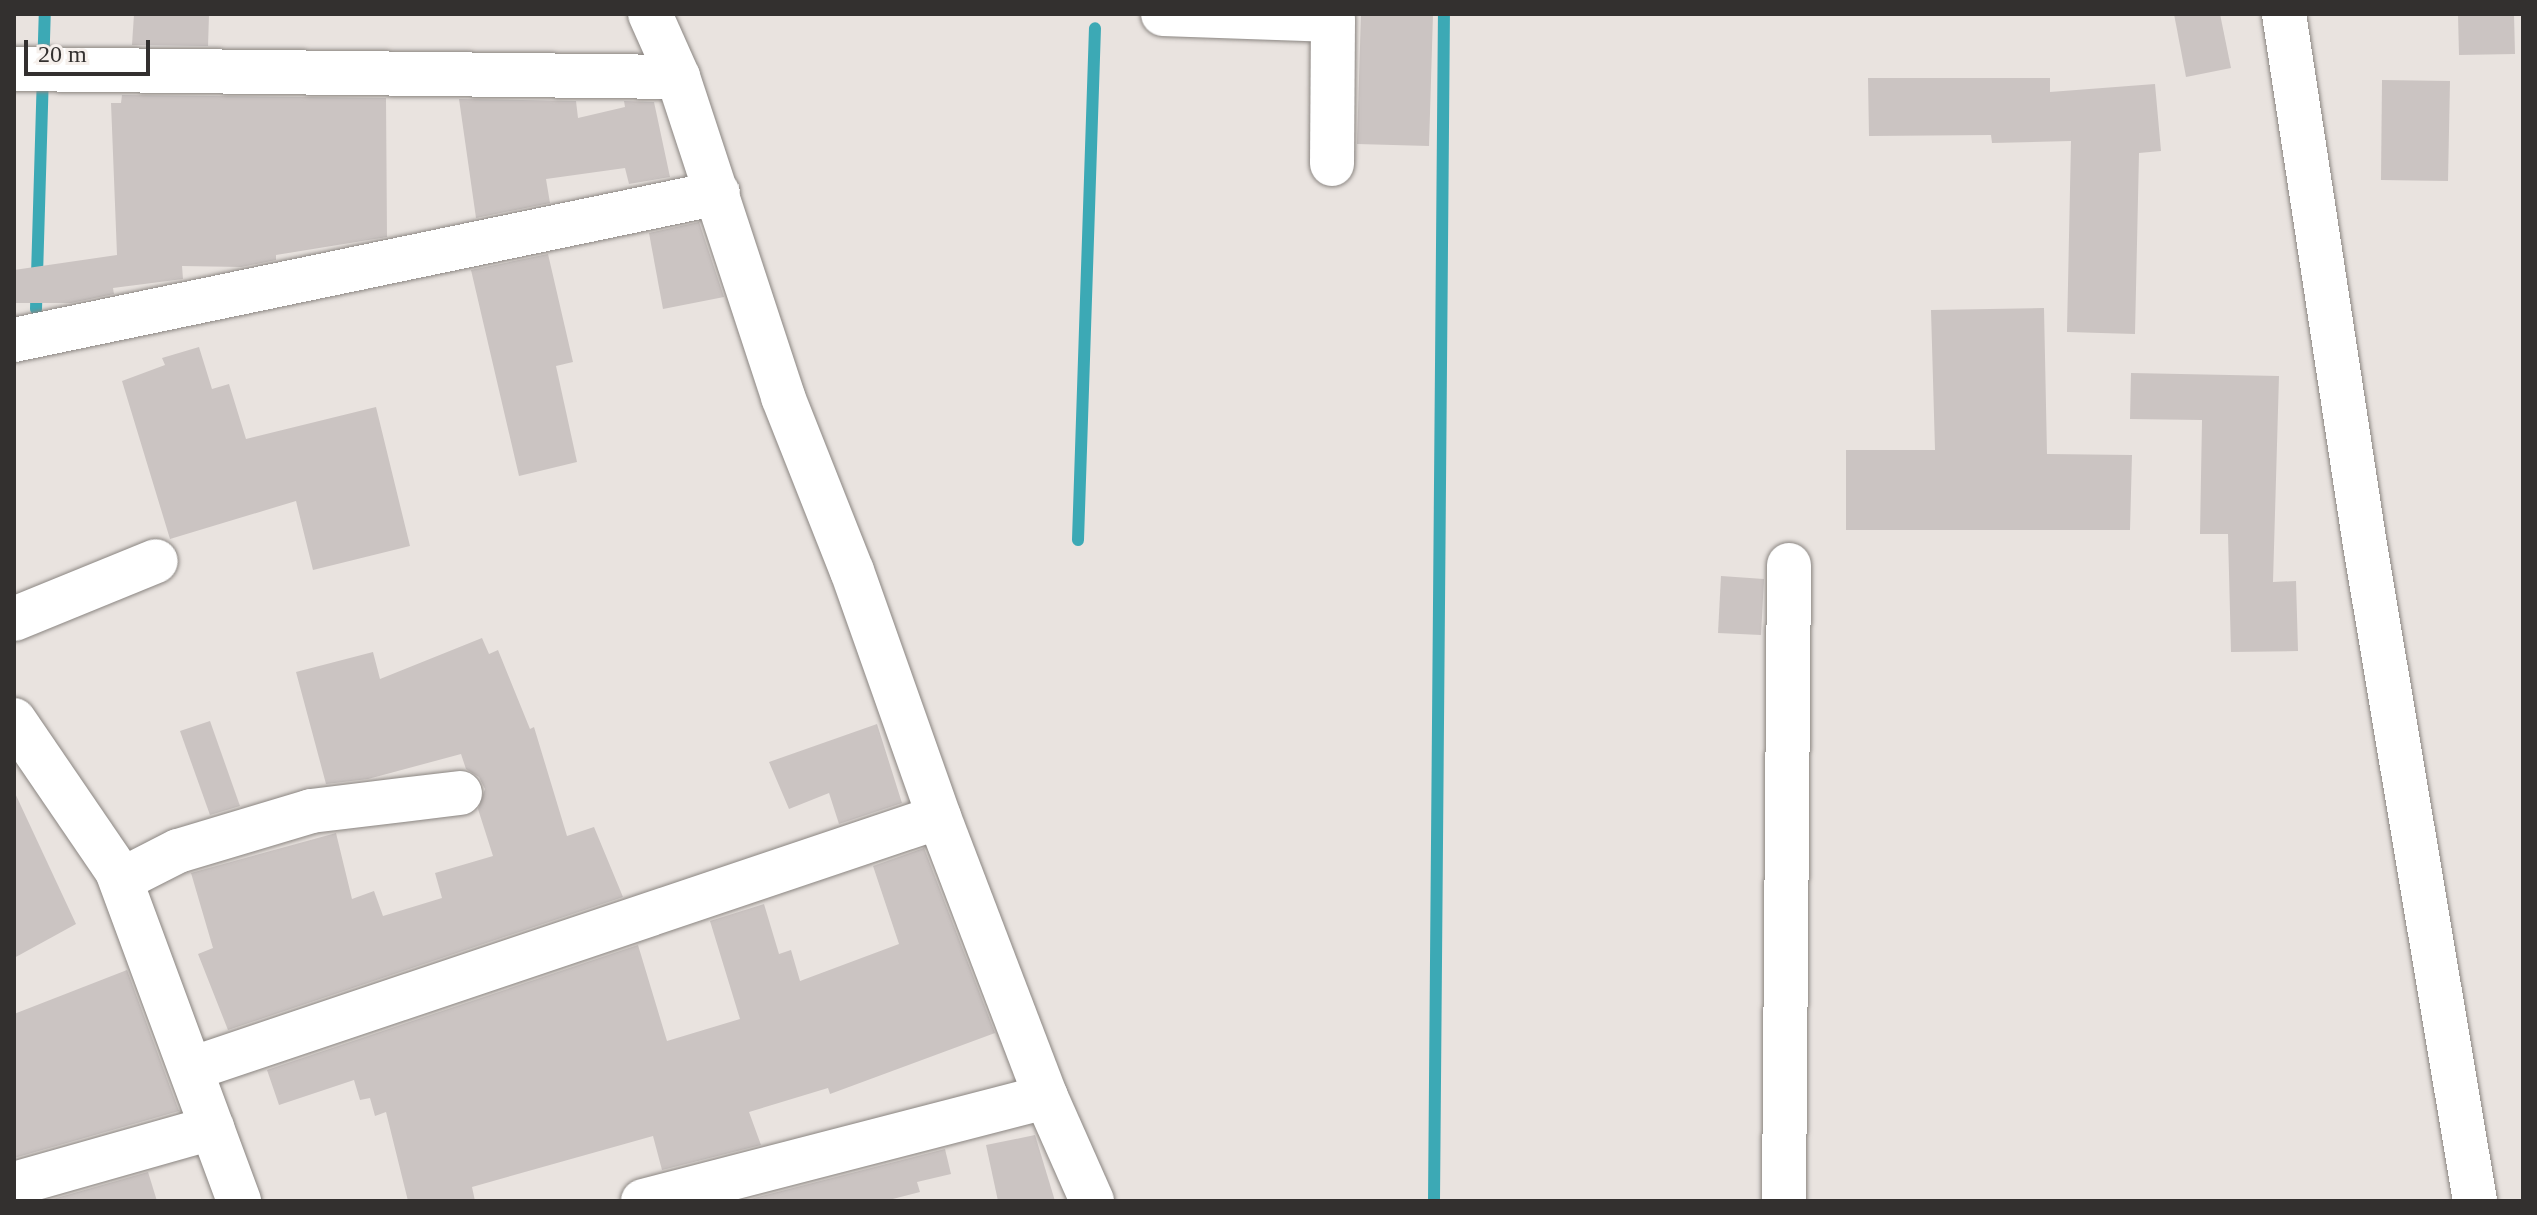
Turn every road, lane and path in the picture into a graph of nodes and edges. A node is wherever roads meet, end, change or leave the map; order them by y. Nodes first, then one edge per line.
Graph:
1 (650, 14) edge
2 (1163, 14) edge
3 (2284, 14) edge
4 (14, 69) edge
5 (678, 77) junction
6 (1332, 164) dead end
7 (718, 193) junction
8 (14, 340) edge
9 (156, 561) dead end
10 (1789, 565) dead end
11 (14, 619) edge
12 (14, 720) edge
13 (460, 793) dead end
14 (939, 817) junction
15 (121, 880) junction
16 (191, 1069) junction
17 (1046, 1097) junction
18 (212, 1128) junction
19 (14, 1184) edge
20 (239, 1201) edge
21 (643, 1201) edge
22 (1092, 1201) edge
23 (1784, 1201) edge
24 (2475, 1201) edge

1 - 5 street
2 - 6 street
3 - 24 street
4 - 5 street
5 - 7 street
7 - 8 street
7 - 14 street
9 - 11 street
10 - 23 street
12 - 15 street
13 - 15 street
14 - 16 street
14 - 17 street
15 - 16 street
16 - 18 street
17 - 21 street
17 - 22 street
18 - 19 street
18 - 20 street

